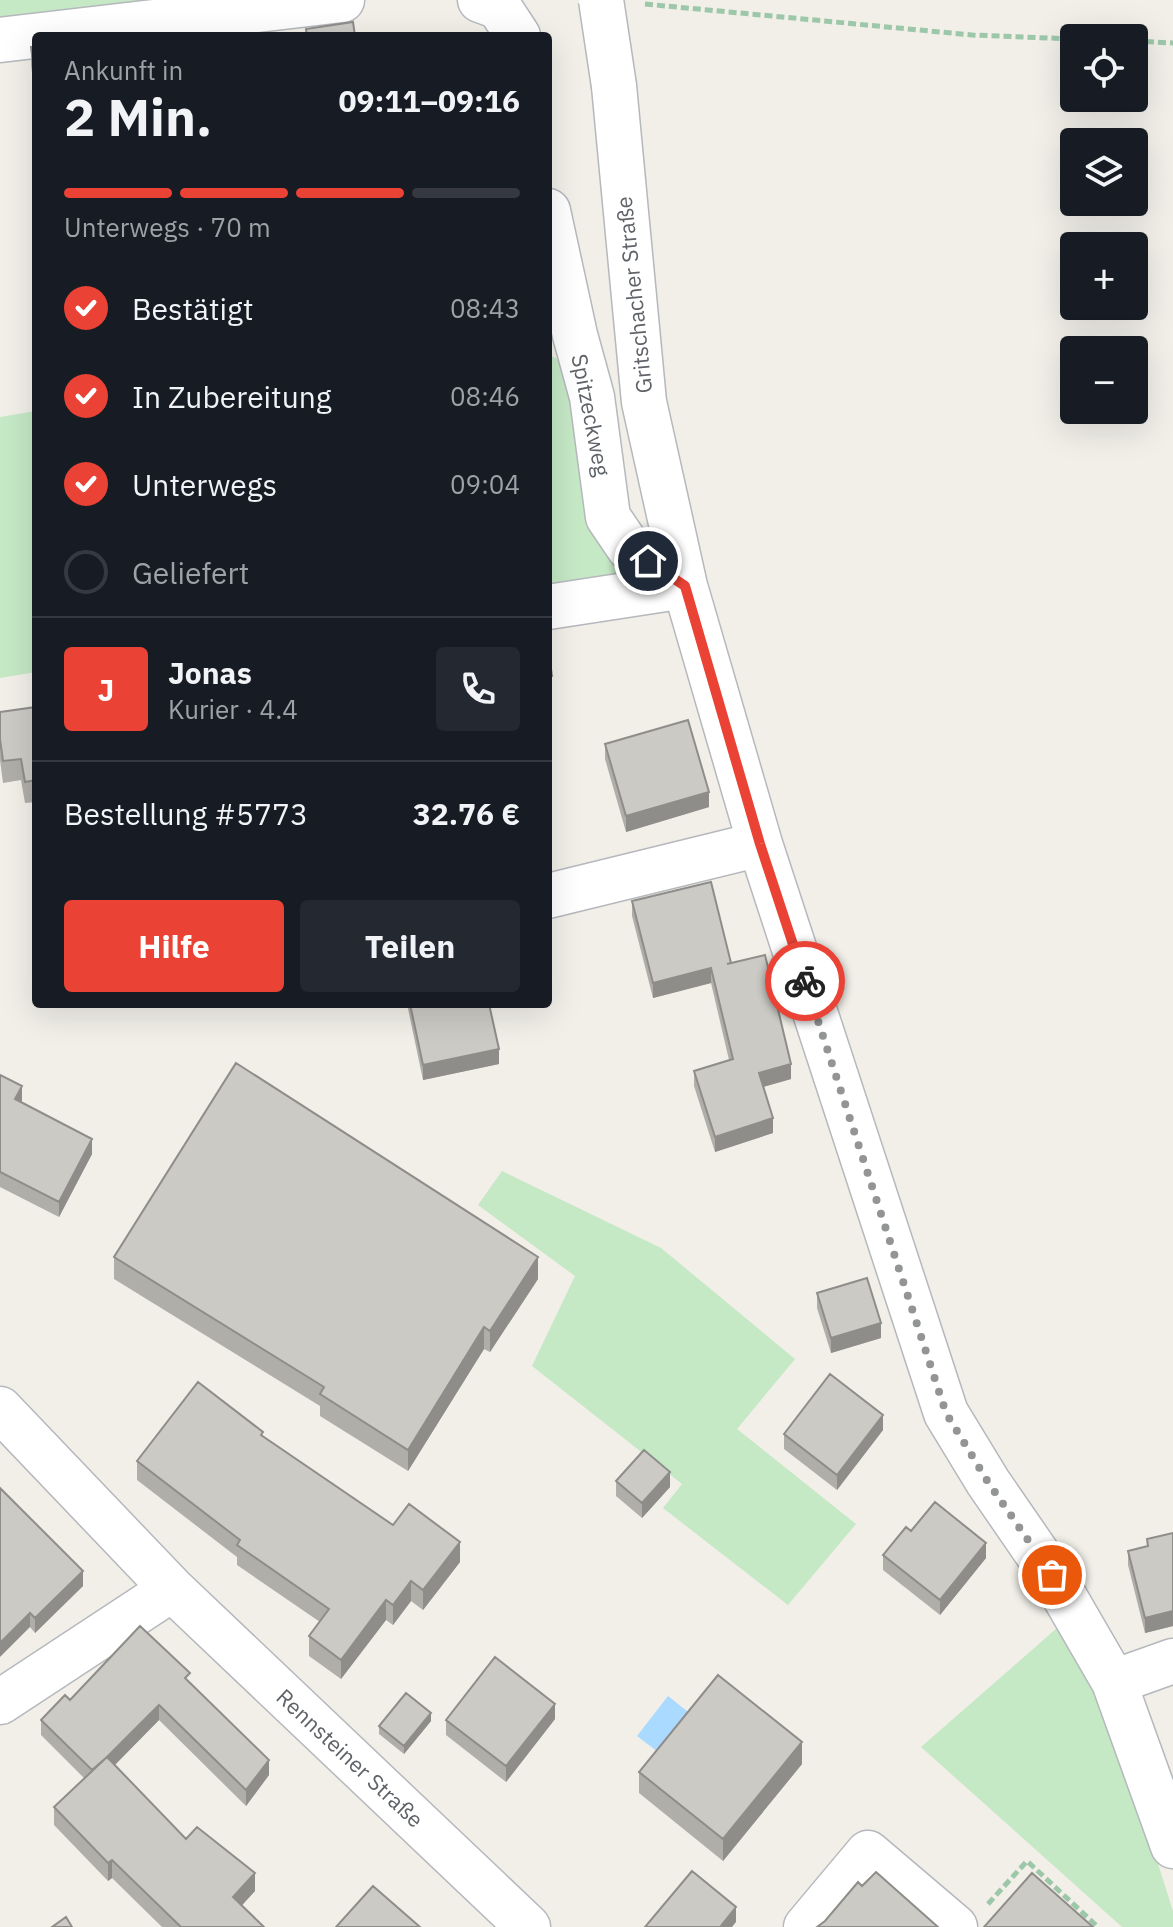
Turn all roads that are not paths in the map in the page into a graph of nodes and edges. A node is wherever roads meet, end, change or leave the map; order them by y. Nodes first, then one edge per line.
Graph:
1 (342, 0) edge
2 (480, 0) edge
3 (601, 0) edge
4 (68, 32) edge
5 (515, 32) edge
6 (32, 36) edge
7 (0, 40) edge
8 (552, 247) edge
9 (562, 337) edge
10 (685, 586) junction
11 (552, 606) edge
12 (760, 844) junction
13 (552, 895) edge
14 (0, 1409) edge
15 (172, 1589) junction
16 (1173, 1661) edge
17 (1114, 1682) junction
18 (0, 1702) edge
19 (1170, 1828) edge
20 (971, 1916) edge
21 (528, 1927) edge
22 (806, 1927) edge

1 - 4 street
2 - 5 street
3 - 10 street, Gritschacher Straße, bridge
6 - 7 street
8 - 9 street, Spitzeckweg
9 - 10 street, Spitzeckweg
10 - 11 street
10 - 12 street, Gritschacher Straße
12 - 13 street
12 - 17 street, Gritschacher Straße
14 - 15 street, Rennsteiner Straße
15 - 18 street
15 - 21 street, Rennsteiner Straße
16 - 17 street
17 - 19 street, Gritschacher Straße
20 - 22 street

